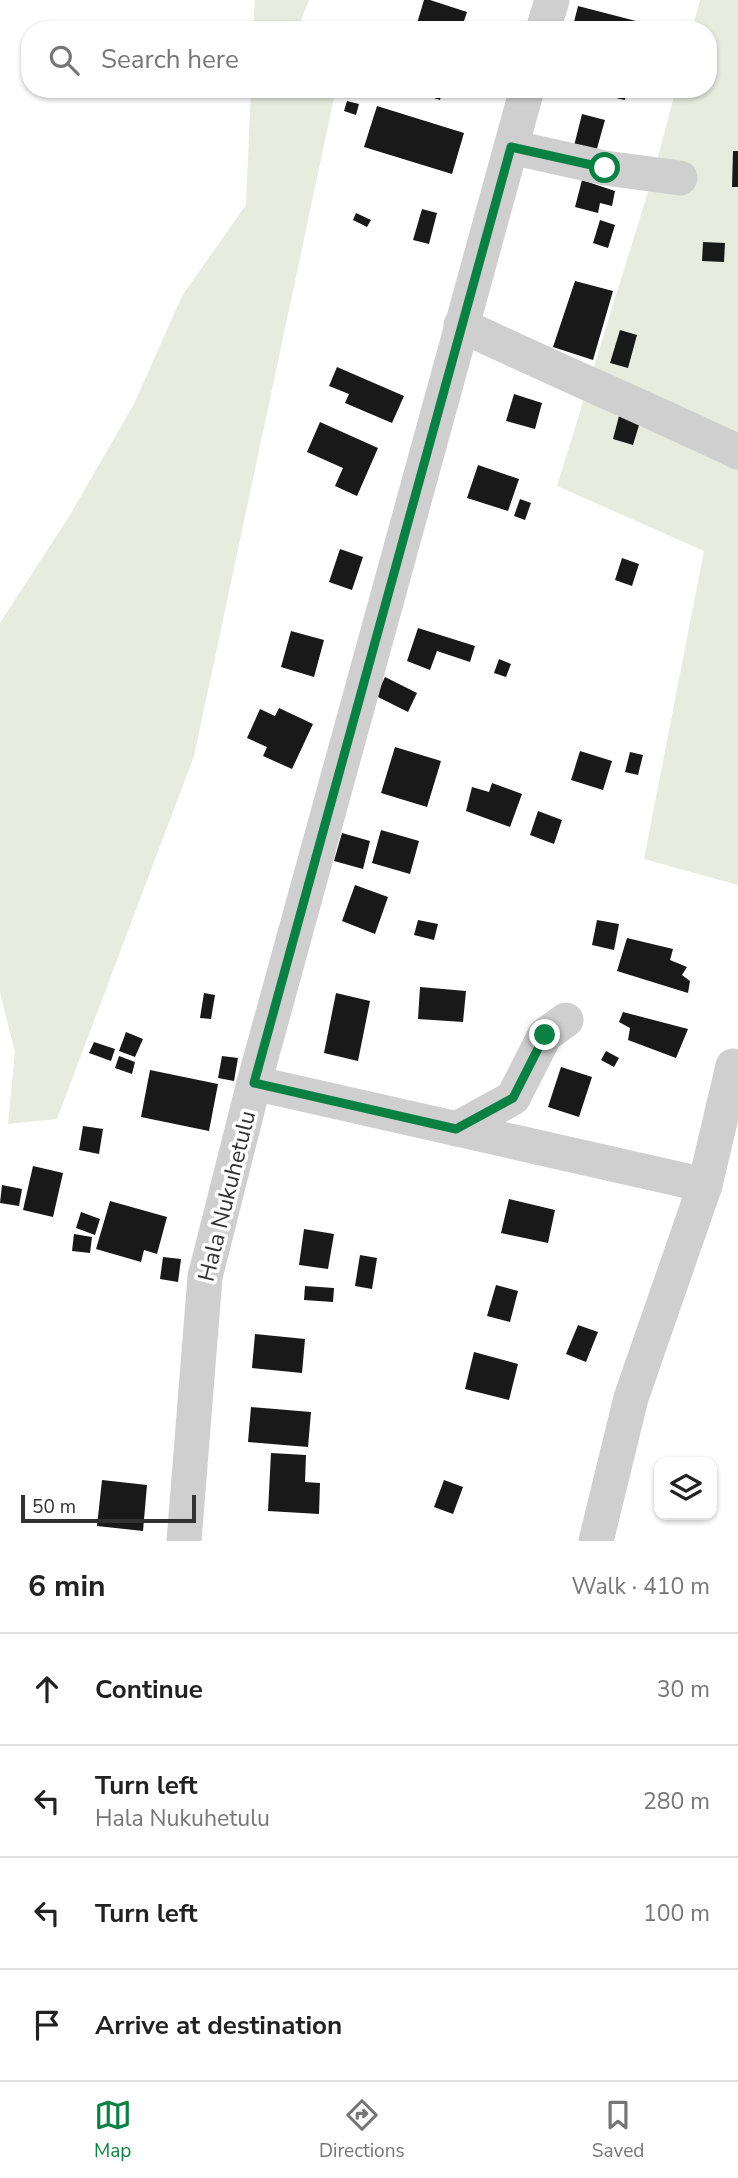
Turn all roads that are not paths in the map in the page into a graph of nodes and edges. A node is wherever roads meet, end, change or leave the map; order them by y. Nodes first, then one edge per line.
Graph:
1 (552, 0) edge
2 (546, 21) edge
3 (525, 98) edge
4 (511, 147) junction
5 (680, 178) dead end
6 (461, 325) junction
7 (738, 452) edge
8 (566, 1020) dead end
9 (733, 1066) dead end
10 (254, 1083) junction
11 (456, 1129) junction
12 (705, 1185) junction
13 (184, 1541) edge
14 (596, 1541) edge

1 - 2 street
3 - 4 street, Hala Nukuhetulu
4 - 5 street
4 - 6 street, Hala Nukuhetulu
6 - 7 street
6 - 10 street, Hala Nukuhetulu
8 - 11 street
9 - 12 street
10 - 11 street
10 - 13 street, Hala Nukuhetulu
11 - 12 street
12 - 14 street

